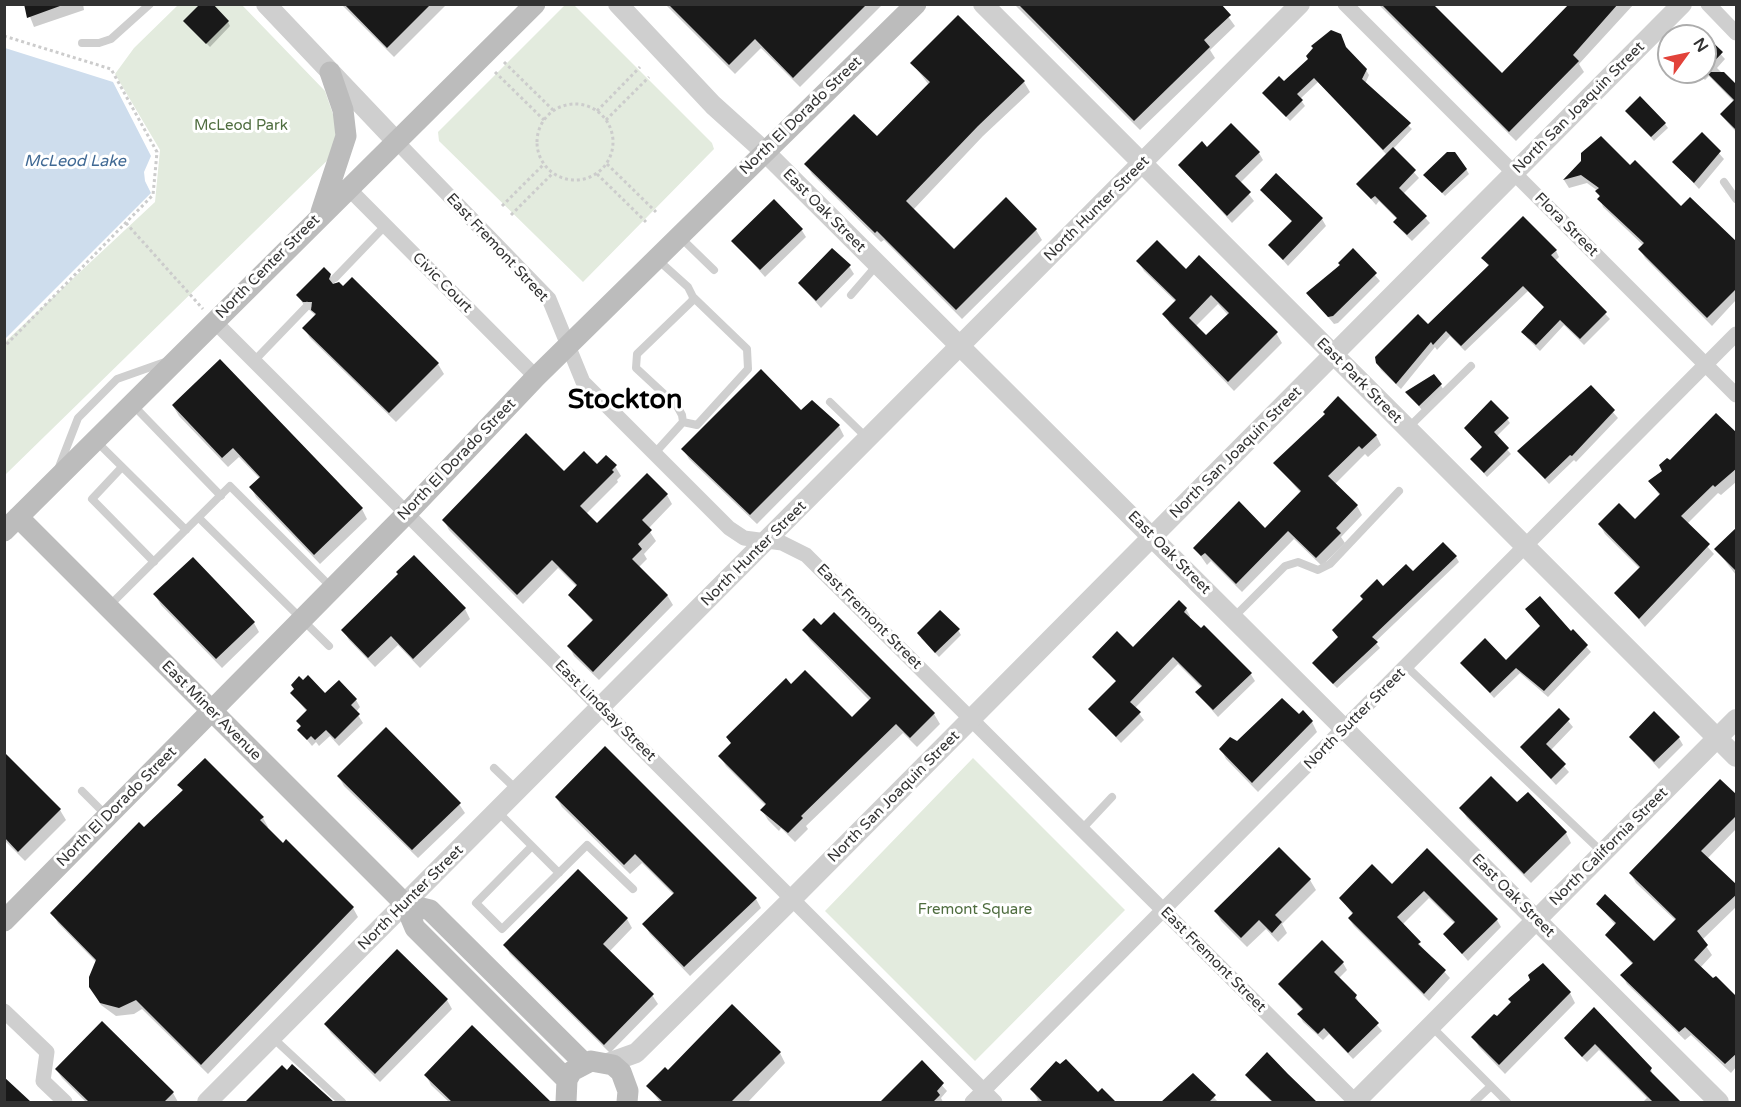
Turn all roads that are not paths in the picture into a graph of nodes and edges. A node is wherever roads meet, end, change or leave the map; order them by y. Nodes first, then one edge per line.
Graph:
1 (150, 4) edge
2 (266, 4) edge
3 (535, 4) edge
4 (618, 4) edge
5 (983, 4) edge
6 (1300, 4) edge
7 (1345, 4) edge
8 (1682, 4) edge
9 (1708, 4) edge
10 (913, 6) edge
11 (1737, 33) edge
12 (82, 43) dead end
13 (330, 72) junction
14 (396, 141) junction
15 (764, 151) junction
16 (1141, 164) junction
17 (1514, 173) junction
18 (1724, 182) dead end
19 (348, 188) junction
20 (1737, 199) edge
21 (320, 216) junction
22 (386, 226) junction
23 (679, 236) junction
24 (656, 258) junction
25 (878, 264) junction
26 (714, 270) dead end
27 (335, 278) dead end
28 (851, 295) dead end
29 (693, 297) junction
30 (307, 306) dead end
31 (214, 321) junction
32 (1737, 334) edge
33 (568, 346) junction
34 (961, 346) junction
35 (1333, 355) junction
36 (178, 357) junction
37 (254, 360) junction
38 (1706, 364) junction
39 (1471, 366) dead end
40 (537, 377) junction
41 (1737, 395) edge
42 (830, 402) dead end
43 (131, 404) junction
44 (683, 422) junction
45 (1407, 429) junction
46 (868, 439) junction
47 (95, 440) junction
48 (654, 454) junction
49 (122, 467) junction
50 (52, 484) junction
51 (1399, 491) dead end
52 (221, 496) junction
53 (407, 513) junction
54 (199, 518) junction
55 (11, 524) edge
56 (186, 530) junction
57 (1153, 537) junction
58 (767, 540) junction
59 (1526, 546) junction
60 (154, 562) junction
61 (333, 589) junction
62 (108, 608) junction
63 (1233, 618) junction
64 (302, 620) junction
65 (329, 646) dead end
66 (1407, 667) junction
67 (601, 708) junction
68 (212, 712) junction
69 (971, 719) junction
70 (1737, 719) edge
71 (1345, 729) junction
72 (1718, 738) junction
73 (1737, 757) edge
74 (494, 768) dead end
75 (518, 791) junction
76 (82, 792) dead end
77 (1112, 797) dead end
78 (498, 812) junction
79 (108, 817) junction
80 (1082, 829) junction
81 (532, 846) junction
82 (1603, 853) junction
83 (559, 873) junction
84 (633, 889) dead end
85 (792, 899) junction
86 (405, 904) junction
87 (1163, 910) junction
88 (1537, 920) junction
89 (4, 921) edge
90 (4, 1011) edge
91 (1431, 1026) junction
92 (273, 1037) junction
93 (636, 1053) junction
94 (584, 1063) junction
95 (608, 1063) junction
96 (567, 1080) junction
97 (626, 1081) junction
98 (1491, 1086) junction
99 (984, 1091) junction
100 (211, 1101) edge
101 (65, 1102) edge
102 (342, 1102) edge
103 (566, 1102) edge
104 (627, 1102) edge
105 (972, 1102) edge
106 (995, 1102) edge
107 (1355, 1102) edge
108 (1474, 1102) edge
109 (1507, 1102) edge
110 (1719, 1102) edge

1 - 12 lane
2 - 13 street
3 - 14 main road, North Center Street
4 - 15 street, East Oak Street
5 - 16 street, East Park Street
6 - 16 street, North Hunter Street
7 - 17 street, Flora Street
8 - 17 street, North San Joaquin Street
9 - 11 street
10 - 15 main road, North El Dorado Street
13 - 14 street
13 - 21 main road
14 - 19 main road, North Center Street
14 - 33 street, East Fremont Street
15 - 23 main road, North El Dorado Street
15 - 25 street, East Oak Street
16 - 34 street, North Hunter Street
16 - 35 street, East Park Street
17 - 35 street, North San Joaquin Street
17 - 38 street, Flora Street
18 - 20 lane
19 - 21 main road, North Center Street
19 - 22 street, Civic Court
21 - 31 main road, North Center Street
22 - 27 lane
22 - 40 street, Civic Court
23 - 24 main road, North El Dorado Street
23 - 26 lane
24 - 29 lane
24 - 33 main road, North El Dorado Street
25 - 28 lane
25 - 34 street, East Oak Street
29 - 44 lane
29 - 44 lane
30 - 37 lane
31 - 36 main road, North Center Street
31 - 37 street, East Lindsay Street
32 - 38 street, North Sutter Street
33 - 40 main road, North El Dorado Street
33 - 48 street, East Fremont Street
34 - 46 street, North Hunter Street
34 - 57 street, East Oak Street
35 - 45 street, East Park Street
35 - 57 street, North San Joaquin Street
36 - 43 main road, North Center Street
36 - 50 lane
37 - 53 street, East Lindsay Street
38 - 41 street, Flora Street
38 - 59 street, North Sutter Street
39 - 45 lane
40 - 53 main road, North El Dorado Street
42 - 46 lane
43 - 47 main road, North Center Street
43 - 52 lane
44 - 48 lane
45 - 59 street, East Park Street
46 - 58 street, North Hunter Street
47 - 49 lane
47 - 50 main road, North Center Street
48 - 58 street, East Fremont Street
49 - 56 lane
49 - 60 lane
50 - 55 main road, North Center Street
51 - 63 lane
52 - 54 lane
52 - 61 lane
53 - 61 main road, North El Dorado Street
53 - 67 street, East Lindsay Street
54 - 56 lane
54 - 64 lane
55 - 62 main road, East Miner Avenue
56 - 60 lane
57 - 63 street, East Oak Street
57 - 69 street, North San Joaquin Street
58 - 67 street, North Hunter Street
58 - 69 street, East Fremont Street
59 - 66 street, North Sutter Street
59 - 72 street, East Park Street
60 - 62 lane
61 - 64 main road, North El Dorado Street
62 - 68 main road, East Miner Avenue
63 - 71 street, East Oak Street
64 - 65 lane
64 - 68 main road, North El Dorado Street
66 - 71 street, North Sutter Street
66 - 82 lane
67 - 75 street, North Hunter Street
67 - 85 street, East Lindsay Street
68 - 79 main road, North El Dorado Street
68 - 86 main road, East Miner Avenue
69 - 80 street, East Fremont Street
69 - 85 street, North San Joaquin Street
70 - 72 street, North California Street
71 - 87 street, North Sutter Street
71 - 88 street, East Oak Street
72 - 73 street, East Park Street
72 - 82 street, North California Street
74 - 75 lane
75 - 78 street, North Hunter Street
76 - 79 lane
77 - 80 lane
78 - 81 lane
78 - 86 street, North Hunter Street
79 - 89 main road, North El Dorado Street
80 - 87 street, East Fremont Street
81 - 83 lane
81 - 83 lane
82 - 88 street, North California Street
83 - 84 lane
85 - 93 street, North San Joaquin Street
85 - 99 street, East Lindsay Street
86 - 92 street, North Hunter Street
86 - 94 main road, East Miner Avenue
86 - 96 main road, East Miner Avenue
87 - 99 street, North Sutter Street
87 - 107 street, East Fremont Street
88 - 91 street, North California Street
88 - 110 street, East Oak Street
90 - 101 street
91 - 98 lane
91 - 107 street, North California Street
92 - 100 street, North Hunter Street
92 - 102 lane
93 - 95 street, North San Joaquin Street
93 - 97 street, North San Joaquin Street
94 - 95 main road
94 - 96 main road
95 - 97 main road
96 - 103 main road
97 - 104 main road
98 - 108 lane
98 - 109 lane
99 - 105 street, North Sutter Street
99 - 106 street, East Lindsay Street

